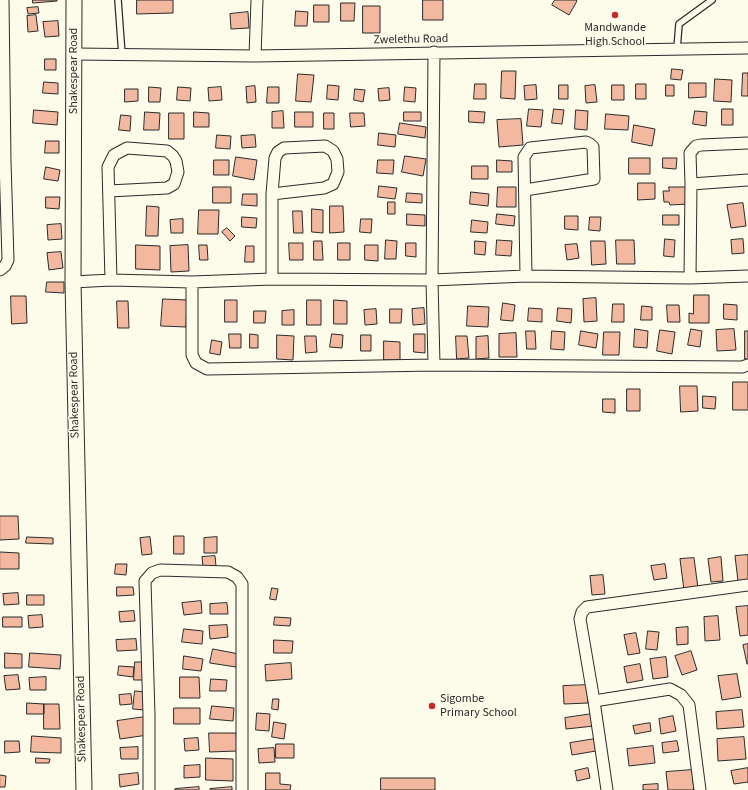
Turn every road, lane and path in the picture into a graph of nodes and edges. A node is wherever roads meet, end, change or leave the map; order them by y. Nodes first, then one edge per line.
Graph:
1 (3, 0) edge
2 (74, 0) edge
3 (118, 0) edge
4 (257, 0) edge
5 (712, 0) edge
6 (2, 44) edge
7 (677, 48) junction
8 (748, 48) edge
9 (434, 52) junction
10 (74, 54) junction
11 (122, 55) junction
12 (255, 56) junction
13 (748, 143) edge
14 (2, 161) edge
15 (748, 180) edge
16 (691, 184) junction
17 (525, 190) junction
18 (109, 191) junction
19 (272, 194) junction
20 (0, 270) edge
21 (526, 276) junction
22 (748, 276) edge
23 (690, 278) junction
24 (272, 279) junction
25 (111, 280) junction
26 (432, 280) junction
27 (73, 282) junction
28 (192, 282) junction
29 (434, 365) junction
30 (748, 366) edge
31 (748, 585) edge
32 (594, 700) junction
33 (84, 790) edge
34 (149, 790) edge
35 (242, 790) edge
36 (607, 790) edge
37 (700, 790) edge

1 - 6 street
2 - 10 street, Shakespear Road
3 - 11 lane
4 - 12 street
5 - 7 lane
6 - 14 street
7 - 8 street, Zwelethu Road
7 - 9 street, Zwelethu Road
9 - 12 street, Zwelethu Road
9 - 26 street
10 - 11 street, Zwelethu Road
10 - 27 street, Shakespear Road
11 - 12 street, Zwelethu Road
13 - 16 street
14 - 20 street
15 - 16 street
16 - 23 street
17 - 17 street
17 - 21 street
18 - 18 street
18 - 25 street
19 - 19 street
19 - 24 street
21 - 23 street
21 - 26 street
22 - 23 street
24 - 26 street
24 - 28 street
25 - 27 street
25 - 28 street
26 - 29 street
27 - 33 street, Shakespear Road
28 - 29 street
29 - 30 street
31 - 32 street
32 - 36 street
32 - 37 street
34 - 35 street

